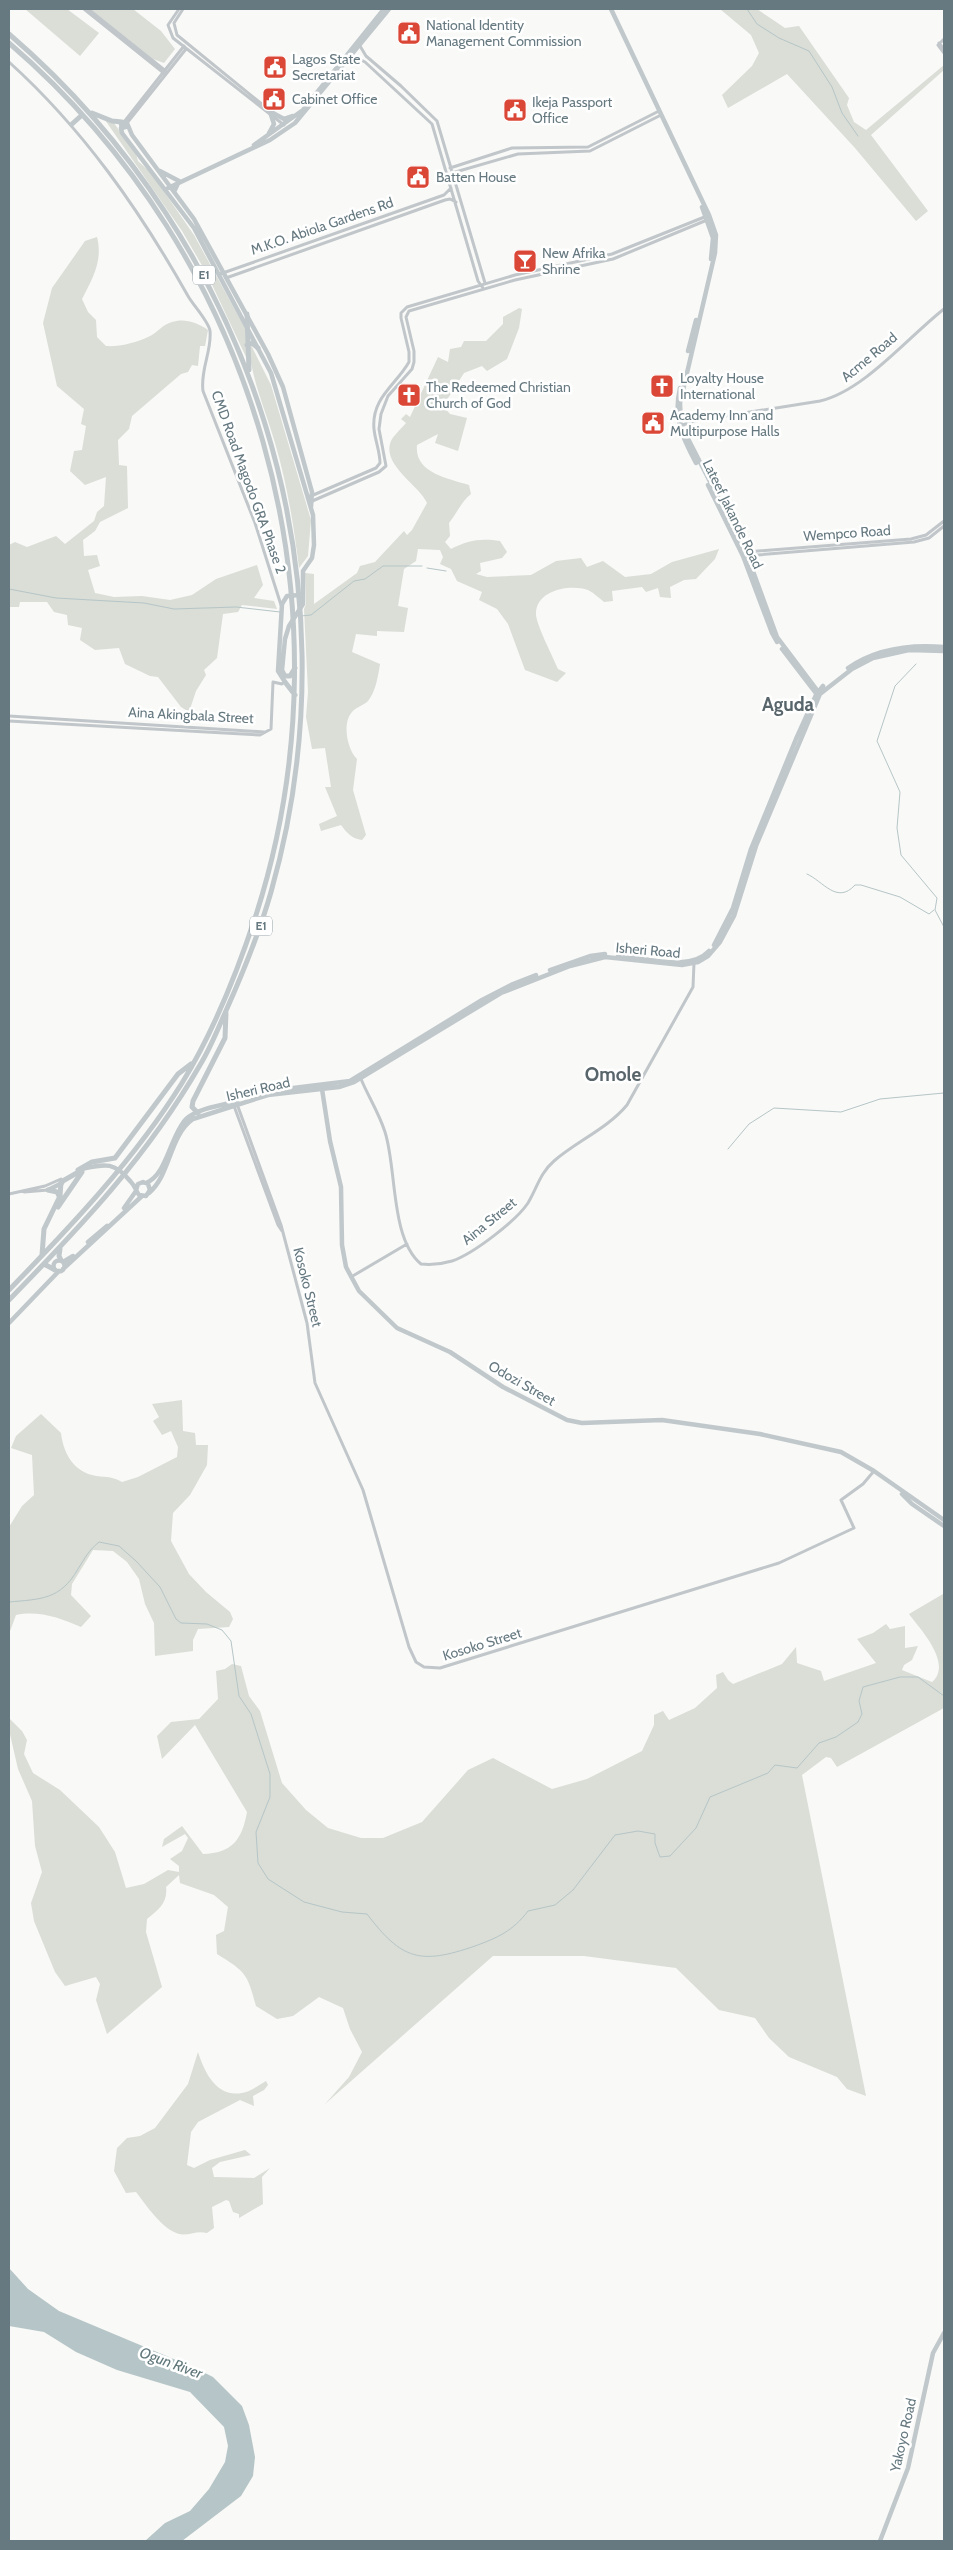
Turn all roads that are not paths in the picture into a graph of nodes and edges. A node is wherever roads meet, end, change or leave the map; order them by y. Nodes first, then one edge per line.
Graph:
1 (84, 9) edge
2 (88, 9) edge
3 (179, 9) edge
4 (183, 9) edge
5 (389, 9) edge
6 (611, 9) edge
7 (383, 10) edge
8 (9, 34) edge
9 (944, 39) edge
10 (9, 43) edge
11 (360, 46) junction
12 (186, 47) junction
13 (944, 51) edge
14 (182, 54) junction
15 (192, 54) junction
16 (349, 59) junction
17 (9, 62) edge
18 (374, 63) junction
19 (371, 67) junction
20 (165, 72) junction
21 (86, 109) junction
22 (302, 110) junction
23 (660, 113) junction
24 (272, 114) junction
25 (82, 115) junction
26 (644, 119) junction
27 (72, 124) junction
28 (125, 124) junction
29 (646, 124) junction
30 (285, 128) junction
31 (260, 141) junction
32 (240, 153) junction
33 (468, 163) junction
34 (451, 168) junction
35 (469, 168) junction
36 (157, 169) junction
37 (446, 170) junction
38 (453, 173) junction
39 (448, 175) junction
40 (179, 181) junction
41 (168, 188) junction
42 (452, 188) junction
43 (174, 192) junction
44 (456, 202) junction
45 (708, 218) junction
46 (361, 224) junction
47 (363, 229) junction
48 (580, 264) junction
49 (480, 265) junction
50 (474, 267) junction
51 (223, 276) junction
52 (485, 283) junction
53 (479, 285) junction
54 (482, 288) junction
55 (944, 309) edge
56 (247, 314) junction
57 (248, 331) junction
58 (411, 341) junction
59 (407, 342) junction
60 (247, 345) junction
61 (258, 348) junction
62 (251, 380) junction
63 (679, 420) junction
64 (694, 421) junction
65 (680, 426) junction
66 (343, 482) junction
67 (345, 486) junction
68 (311, 499) junction
69 (944, 521) edge
70 (944, 526) edge
71 (892, 542) junction
72 (745, 554) junction
73 (754, 554) junction
74 (750, 561) junction
75 (277, 590) junction
76 (303, 594) junction
77 (287, 596) junction
78 (282, 611) junction
79 (281, 627) junction
80 (288, 629) junction
81 (944, 649) edge
82 (296, 665) junction
83 (804, 678) junction
84 (284, 679) junction
85 (818, 694) junction
86 (296, 695) junction
87 (811, 705) junction
88 (9, 716) edge
89 (9, 721) edge
90 (265, 732) junction
91 (696, 962) junction
92 (226, 1010) junction
93 (461, 1015) junction
94 (193, 1062) junction
95 (361, 1079) junction
96 (322, 1089) junction
97 (236, 1105) junction
98 (198, 1113) junction
99 (82, 1170) junction
100 (132, 1182) junction
101 (143, 1183) junction
102 (61, 1184) junction
103 (48, 1190) junction
104 (136, 1190) junction
105 (16, 1192) junction
106 (149, 1193) junction
107 (9, 1194) edge
108 (142, 1196) junction
109 (59, 1197) junction
110 (63, 1234) junction
111 (407, 1244) junction
112 (60, 1249) junction
113 (40, 1258) junction
114 (62, 1261) junction
115 (44, 1264) junction
116 (59, 1270) junction
117 (351, 1278) junction
118 (9, 1290) edge
119 (9, 1300) edge
120 (9, 1322) edge
121 (874, 1471) junction
122 (894, 1485) junction
123 (944, 1520) edge
124 (944, 1526) edge
125 (944, 2333) edge
126 (880, 2541) edge

1 - 20 street
2 - 20 street
3 - 12 street
4 - 12 street
5 - 11 main road
6 - 23 main road, Lateef Jakande Road
7 - 22 main road
8 - 21 highway, E1
9 - 13 street
10 - 25 highway, E1
11 - 16 main road
11 - 18 street
12 - 14 street
12 - 15 street
12 - 20 street
12 - 24 street
14 - 15 street
14 - 20 street
15 - 24 street
16 - 19 street
16 - 30 main road
17 - 27 street, CMD Road Magodo GRA Phase 2
18 - 19 street
18 - 34 street
19 - 37 street
20 - 28 street
21 - 28 highway
21 - 62 highway, E1
22 - 24 main road
22 - 30 main road
23 - 26 street
23 - 29 street
23 - 45 main road, Lateef Jakande Road
24 - 30 street
24 - 31 main road
25 - 27 highway
25 - 82 highway, E1
26 - 29 street
26 - 33 street
27 - 75 street, CMD Road Magodo GRA Phase 2
28 - 36 main road
28 - 41 main road
29 - 35 street
30 - 31 main road
30 - 32 main road
31 - 32 main road
32 - 40 main road
33 - 34 street
33 - 35 street
34 - 37 street
34 - 38 street
35 - 38 street
36 - 40 main road
36 - 41 main road
37 - 39 street
38 - 39 street
38 - 49 street
39 - 42 street
40 - 41 main road
40 - 43 main road
41 - 43 main road
41 - 51 main road
42 - 44 street
42 - 46 street, M.K.O. Abiola Gardens Rd
43 - 51 main road
44 - 47 street, M.K.O. Abiola Gardens Rd
44 - 50 street
45 - 48 street
45 - 63 main road, Lateef Jakande Road
46 - 47 street
46 - 51 street, M.K.O. Abiola Gardens Rd
47 - 51 street, M.K.O. Abiola Gardens Rd
48 - 52 street
48 - 54 street
49 - 50 street
49 - 52 street
50 - 53 street
51 - 56 main road
51 - 57 main road
52 - 53 street
52 - 54 street
53 - 54 street
53 - 59 street
54 - 58 street
55 - 64 street, Acme Road
56 - 57 highway
56 - 68 main road
57 - 60 highway
57 - 61 main road
58 - 59 street
58 - 67 street
59 - 66 street
60 - 61 highway
60 - 62 highway
61 - 68 main road
62 - 92 highway, E1
63 - 64 street
63 - 65 main road, Lateef Jakande Road
64 - 65 street, Acme Road
65 - 72 main road, Lateef Jakande Road
66 - 67 street
66 - 68 street
67 - 68 street
68 - 76 main road
69 - 71 street, Wempco Road
70 - 71 street, Wempco Road
71 - 72 street, Wempco Road
71 - 73 street, Wempco Road
72 - 73 street, Wempco Road
72 - 74 main road, Lateef Jakande Road
72 - 83 main road, Lateef Jakande Road
73 - 74 main road
74 - 85 main road, Lateef Jakande Road
75 - 77 street
75 - 78 street, CMD Road Magodo GRA Phase 2
76 - 77 main road
76 - 80 main road
77 - 78 main road
78 - 79 main road
79 - 80 main road
79 - 84 main road
80 - 84 main road
81 - 85 main road, Isheri Road
82 - 84 highway
82 - 86 highway, E1
83 - 85 main road, Lateef Jakande Road
83 - 87 main road
84 - 86 highway
84 - 90 street
85 - 87 main road, Isheri Road
85 - 91 main road, Isheri Road
86 - 94 highway, E1
87 - 91 main road, Isheri Road
88 - 90 street, Aina Akingbala Street
89 - 90 street, Aina Akingbala Street
91 - 93 main road, Isheri Road
91 - 111 street, Aina Street
92 - 98 highway
92 - 112 highway, E1
93 - 95 main road, Isheri Road
93 - 98 main road, Isheri Road
94 - 99 highway
94 - 110 highway, E1
95 - 96 main road, Isheri Road
95 - 111 street, Aina Street
96 - 97 main road, Isheri Road
96 - 117 main road, Odozi Street
97 - 106 main road, Isheri Road
97 - 121 street, Kosoko Street
98 - 101 main road, Isheri Road
99 - 100 main road
99 - 102 highway
99 - 105 street
99 - 110 highway
100 - 101 main road
100 - 104 main road
101 - 104 main road, Isheri Road
101 - 106 main road
102 - 103 main road
102 - 109 highway
103 - 105 street
103 - 109 highway
104 - 108 main road
104 - 114 main road, Isheri Road
105 - 107 street
106 - 108 main road
108 - 116 main road
109 - 113 highway
110 - 113 highway, E1
111 - 117 street
112 - 114 highway
112 - 115 highway, E1
113 - 118 highway, E1
114 - 116 main road
114 - 116 main road, Isheri Road
115 - 116 highway
115 - 119 highway, E1
116 - 120 main road
117 - 121 main road, Odozi Street
121 - 122 main road, Odozi Street
122 - 123 main road
122 - 124 main road
125 - 126 main road, Yakoyo Road

